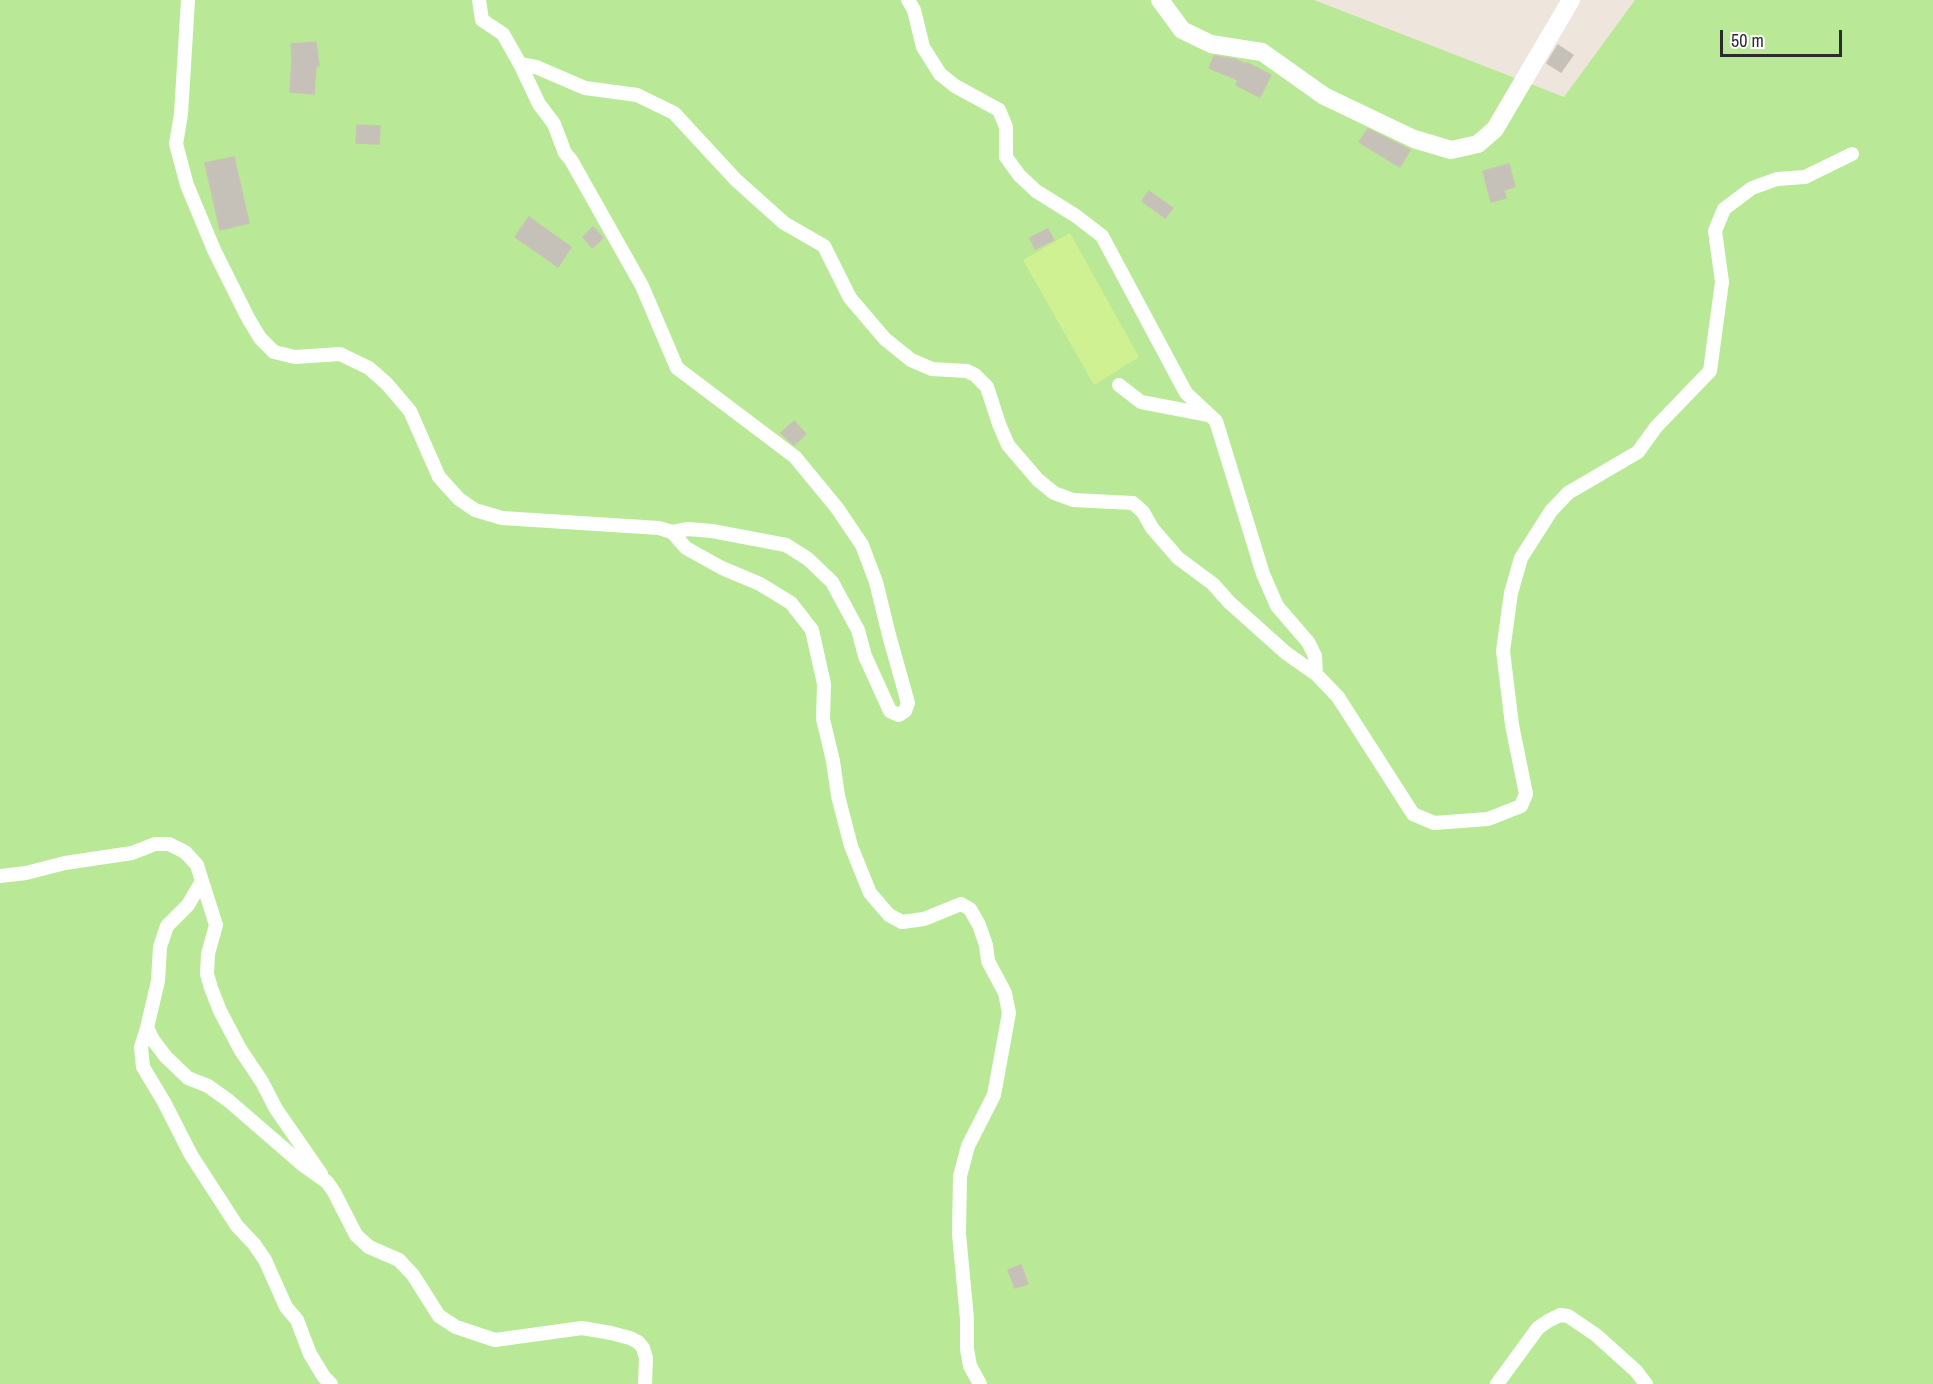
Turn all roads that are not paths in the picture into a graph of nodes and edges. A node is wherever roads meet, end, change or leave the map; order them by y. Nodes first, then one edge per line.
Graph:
1 (188, 0) edge
2 (479, 0) edge
3 (908, 0) edge
4 (1160, 0) edge
5 (1571, 0) edge
6 (520, 64) junction
7 (1852, 154) dead end
8 (1119, 386) dead end
9 (1209, 415) junction
10 (672, 532) junction
11 (1316, 674) junction
12 (0, 876) edge
13 (202, 881) junction
14 (147, 1028) junction
15 (327, 1182) junction
16 (331, 1384) edge
17 (645, 1384) edge
18 (980, 1384) edge
19 (1497, 1384) edge
20 (1646, 1384) edge

1 - 10 street
2 - 6 street
3 - 9 street
4 - 5 street
6 - 10 street
6 - 11 street
7 - 11 street
8 - 9 street
9 - 11 street
10 - 18 street
12 - 13 street
13 - 14 street
13 - 15 street
14 - 15 street
14 - 16 street
15 - 17 street
19 - 20 street

